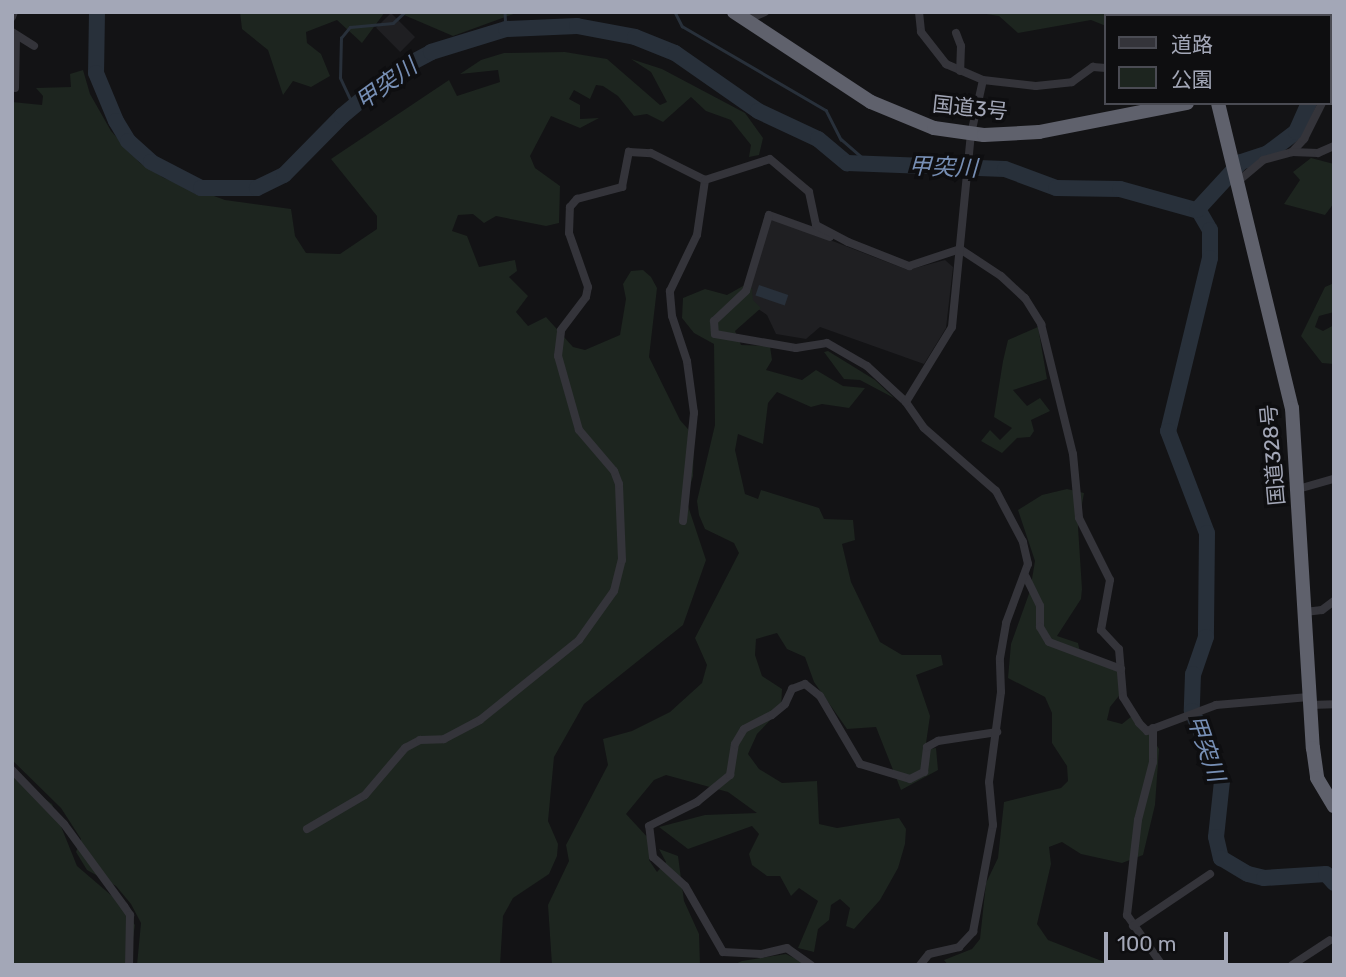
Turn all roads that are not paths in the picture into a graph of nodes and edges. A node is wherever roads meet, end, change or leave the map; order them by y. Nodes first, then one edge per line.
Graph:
1 (765, 12) edge
2 (919, 12) edge
3 (741, 16) edge
4 (956, 33) dead end
5 (14, 35) edge
6 (967, 43) dead end
7 (34, 46) dead end
8 (962, 54) junction
9 (13, 62) edge
10 (1104, 68) edge
11 (960, 71) junction
12 (984, 80) junction
13 (15, 89) dead end
14 (1177, 105) edge
15 (1218, 105) edge
16 (1321, 105) edge
17 (971, 134) junction
18 (1334, 146) edge
19 (1292, 152) junction
20 (1233, 175) junction
21 (705, 180) junction
22 (848, 242) junction
23 (960, 249) junction
24 (906, 402) junction
25 (1334, 479) edge
26 (1298, 489) junction
27 (683, 522) dead end
28 (1026, 577) junction
29 (1334, 601) edge
30 (1305, 612) junction
31 (1121, 669) junction
32 (1309, 701) junction
33 (1334, 704) edge
34 (1153, 728) junction
35 (997, 733) junction
36 (12, 770) edge
37 (1334, 806) edge
38 (307, 830) dead end
39 (1210, 874) dead end
40 (1133, 926) junction
41 (1329, 940) dead end
42 (129, 965) edge
43 (811, 965) edge
44 (920, 965) edge
45 (1162, 965) edge
46 (1292, 965) edge

1 - 3 street
2 - 11 street
3 - 17 highway, 国道3号
4 - 8 street
5 - 7 street
5 - 9 street
6 - 8 street
8 - 11 street
9 - 13 street
10 - 12 street
11 - 12 street
12 - 17 street
14 - 17 highway, 国道3号
15 - 20 highway, 国道328号
16 - 19 street
17 - 23 street
18 - 19 street
19 - 20 street
20 - 26 highway, 国道328号
21 - 22 street
21 - 27 street
21 - 38 street
22 - 23 street
22 - 24 street
23 - 24 street
23 - 31 street
24 - 28 street
25 - 26 street
26 - 30 highway, 国道328号
28 - 31 street
28 - 35 street
29 - 30 street
30 - 32 highway, 国道328号
31 - 34 street
32 - 33 street
32 - 34 street
32 - 37 highway, 国道328号
34 - 40 street
35 - 43 street
35 - 44 street
36 - 42 street
39 - 40 street
40 - 45 street
41 - 46 street

